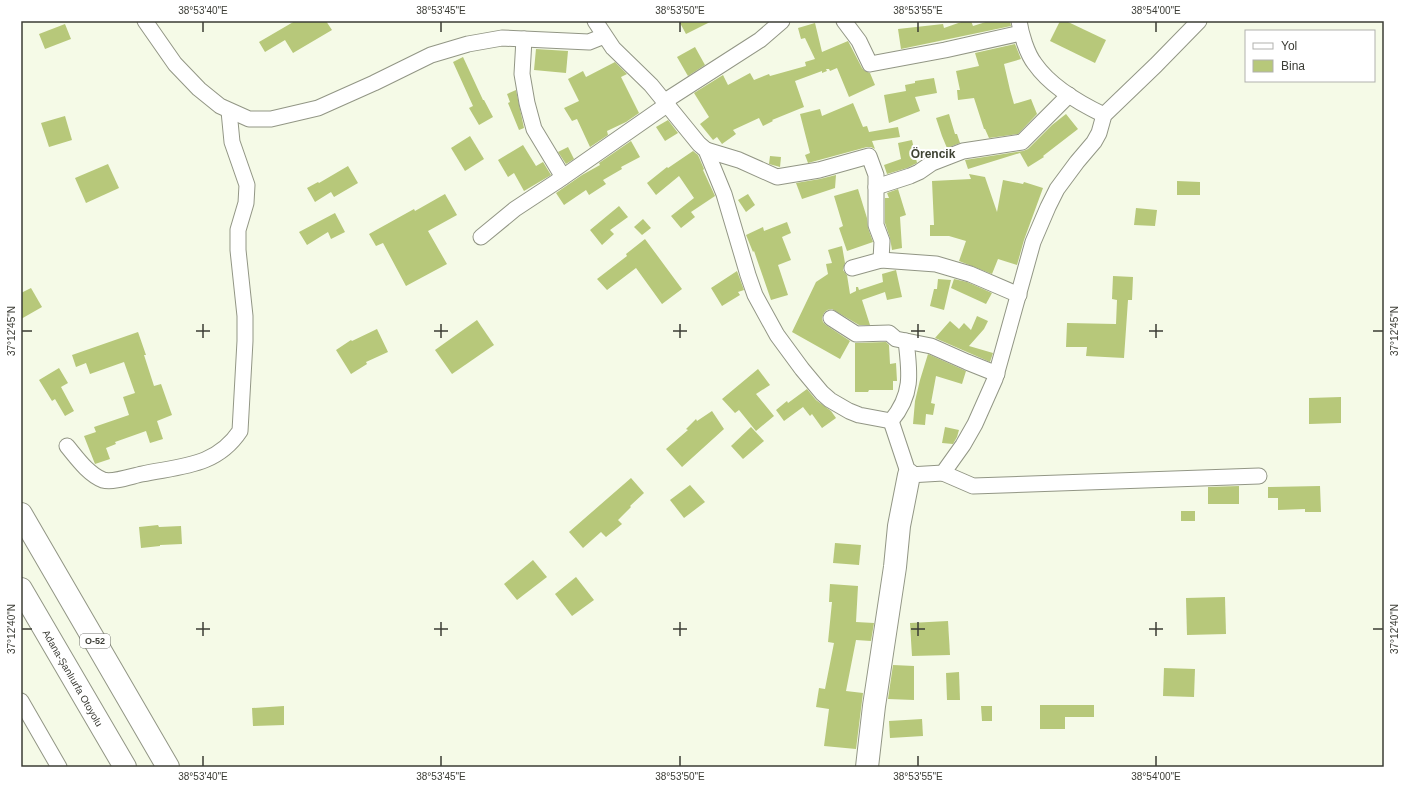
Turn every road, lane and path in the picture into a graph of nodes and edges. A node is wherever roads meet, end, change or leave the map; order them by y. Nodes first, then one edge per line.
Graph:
1 (145, 21) edge
2 (595, 21) edge
3 (782, 21) edge
4 (844, 21) edge
5 (1199, 21) edge
6 (1020, 27) edge
7 (604, 36) junction
8 (524, 39) junction
9 (1068, 95) junction
10 (666, 103) junction
11 (230, 111) junction
12 (1104, 115) junction
13 (706, 150) junction
14 (563, 177) junction
15 (876, 187) junction
16 (481, 237) dead end
17 (881, 260) junction
18 (852, 268) dead end
19 (1019, 295) junction
20 (831, 318) dead end
21 (906, 341) junction
22 (997, 374) junction
23 (891, 421) junction
24 (67, 446) dead end
25 (943, 473) junction
26 (909, 475) junction
27 (1259, 476) dead end
28 (21, 514) edge
29 (21, 589) edge
30 (21, 701) edge
31 (59, 767) edge
32 (125, 767) edge
33 (168, 767) edge
34 (867, 767) edge

1 - 11 street
2 - 7 street
3 - 10 street
4 - 6 street
5 - 12 street
6 - 9 street
7 - 8 street
7 - 10 street
8 - 11 street
8 - 14 street
9 - 12 street
9 - 15 street
10 - 13 street
10 - 14 street
11 - 24 street
12 - 19 street
13 - 15 street
13 - 23 street
14 - 16 street
15 - 17 street
17 - 18 street
17 - 19 street
19 - 22 street
20 - 21 street
21 - 22 street
21 - 23 street
22 - 25 street
23 - 26 street
25 - 26 street
25 - 27 street
26 - 34 main road
28 - 33 main road, O-52
29 - 32 main road, Adana-Şanlıurfa Otoyolu
30 - 31 street

